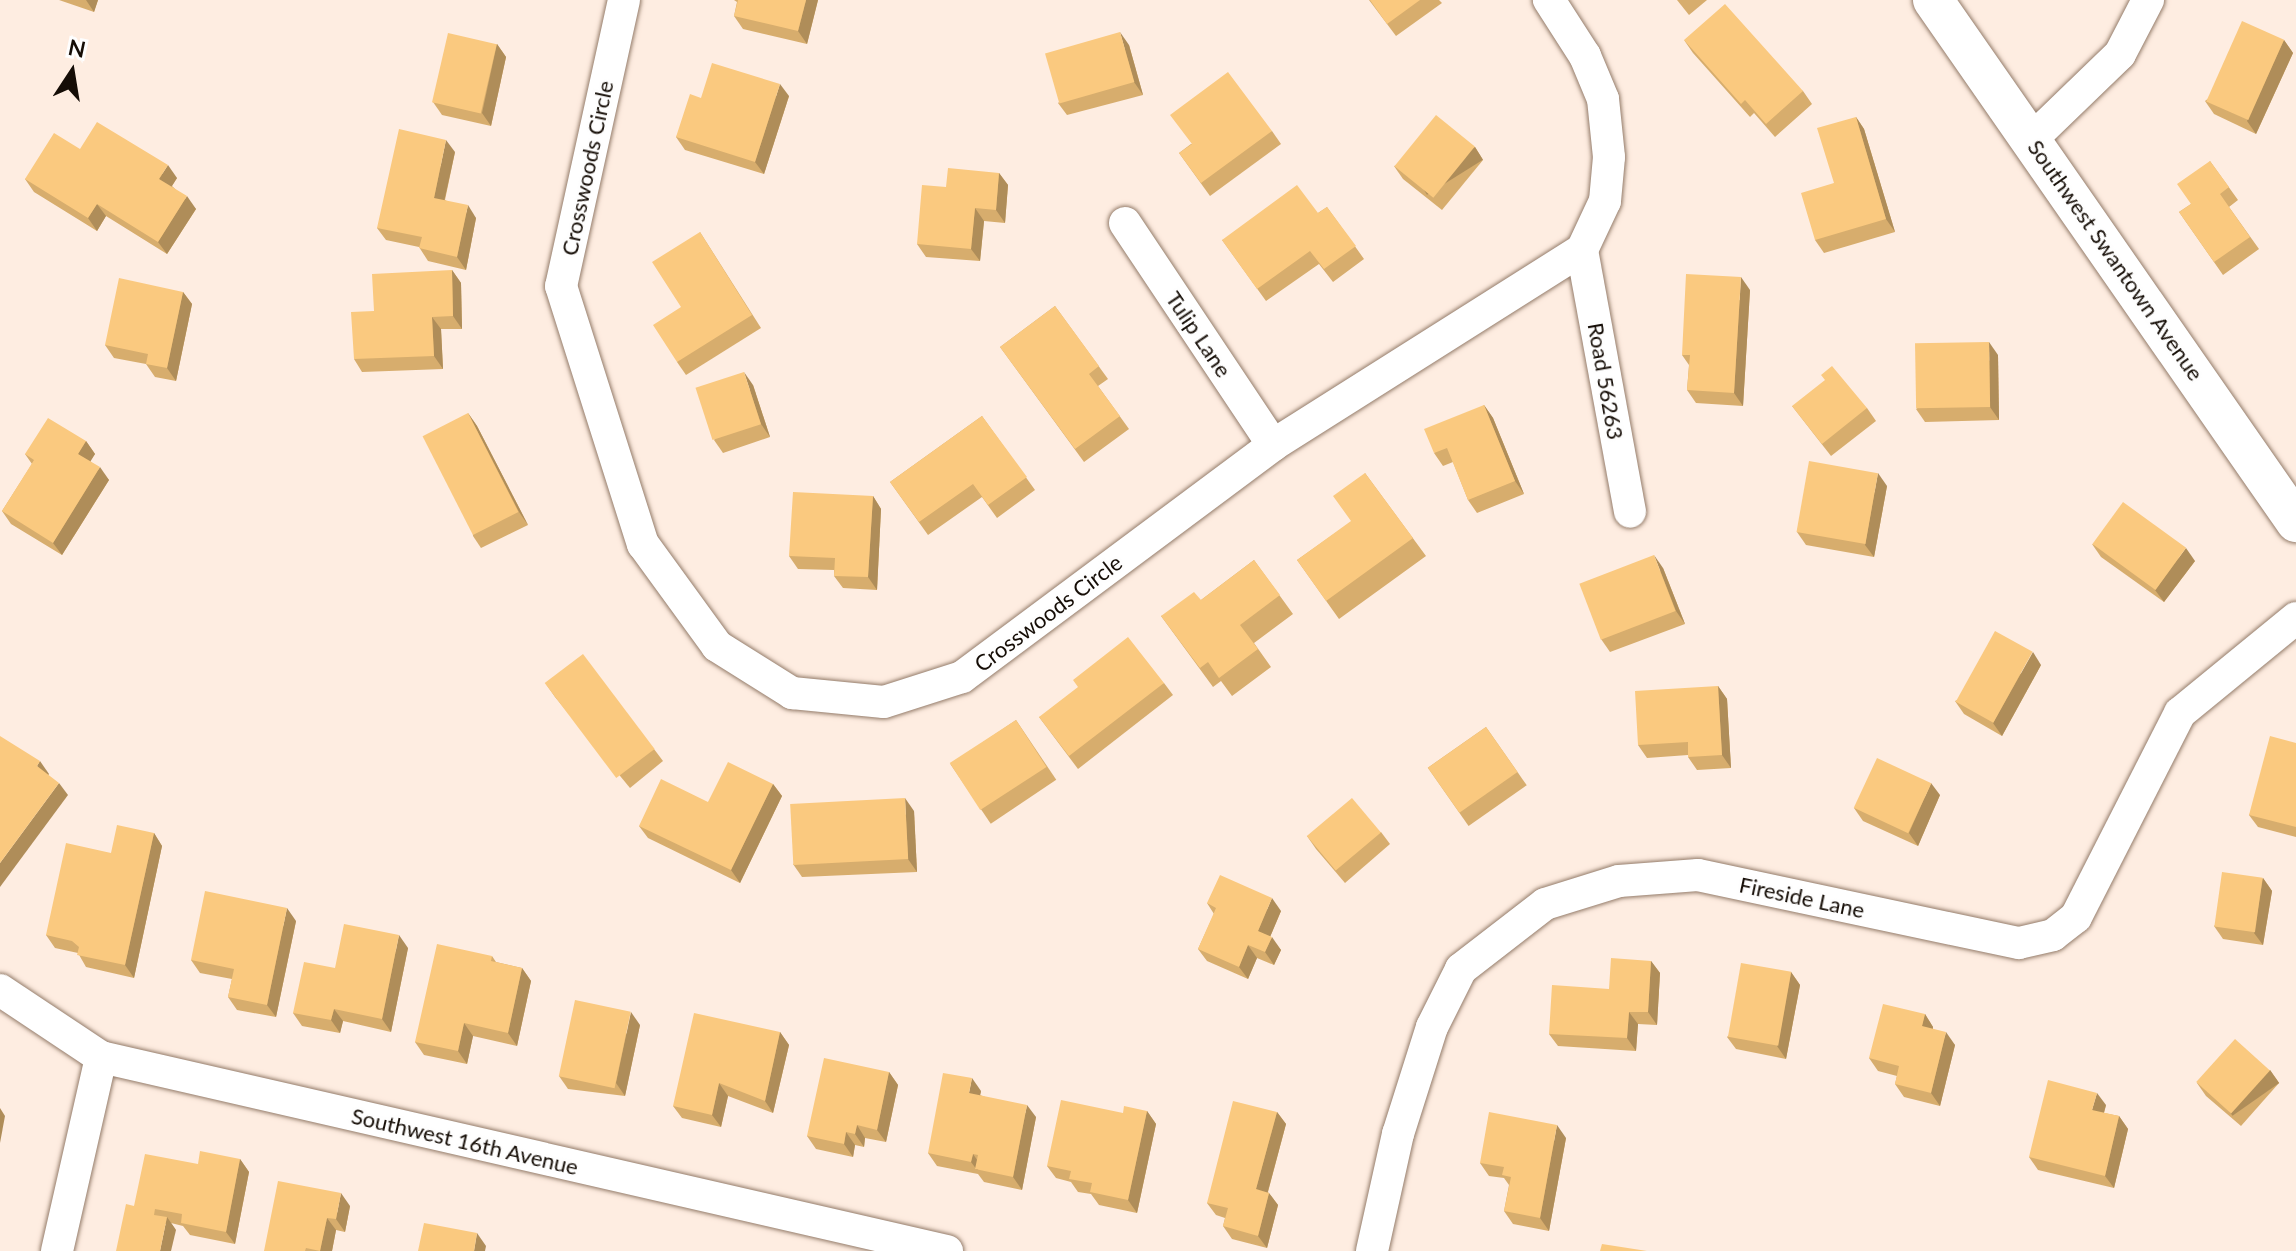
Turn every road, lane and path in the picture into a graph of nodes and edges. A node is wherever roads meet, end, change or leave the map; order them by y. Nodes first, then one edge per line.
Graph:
1 (624, 0) edge
2 (1549, 0) edge
3 (1933, 0) edge
4 (2148, 0) edge
5 (2032, 139) junction
6 (1125, 223) dead end
7 (1582, 250) junction
8 (1273, 445) junction
9 (1630, 512) dead end
10 (2296, 522) edge
11 (2296, 618) edge
12 (0, 990) edge
13 (101, 1057) junction
14 (57, 1251) edge
15 (947, 1251) edge
16 (1372, 1251) edge

1 - 8 street, Crosswoods Circle
2 - 7 street
3 - 5 street, Southwest Swantown Avenue
4 - 5 street
5 - 10 street, Southwest Swantown Avenue
6 - 8 street, Tulip Lane
7 - 8 street, Crosswoods Circle
7 - 9 street, Road 56263
11 - 16 street, Fireside Lane
12 - 13 street, Southwest 16th Avenue
13 - 14 street
13 - 15 street, Southwest 16th Avenue

